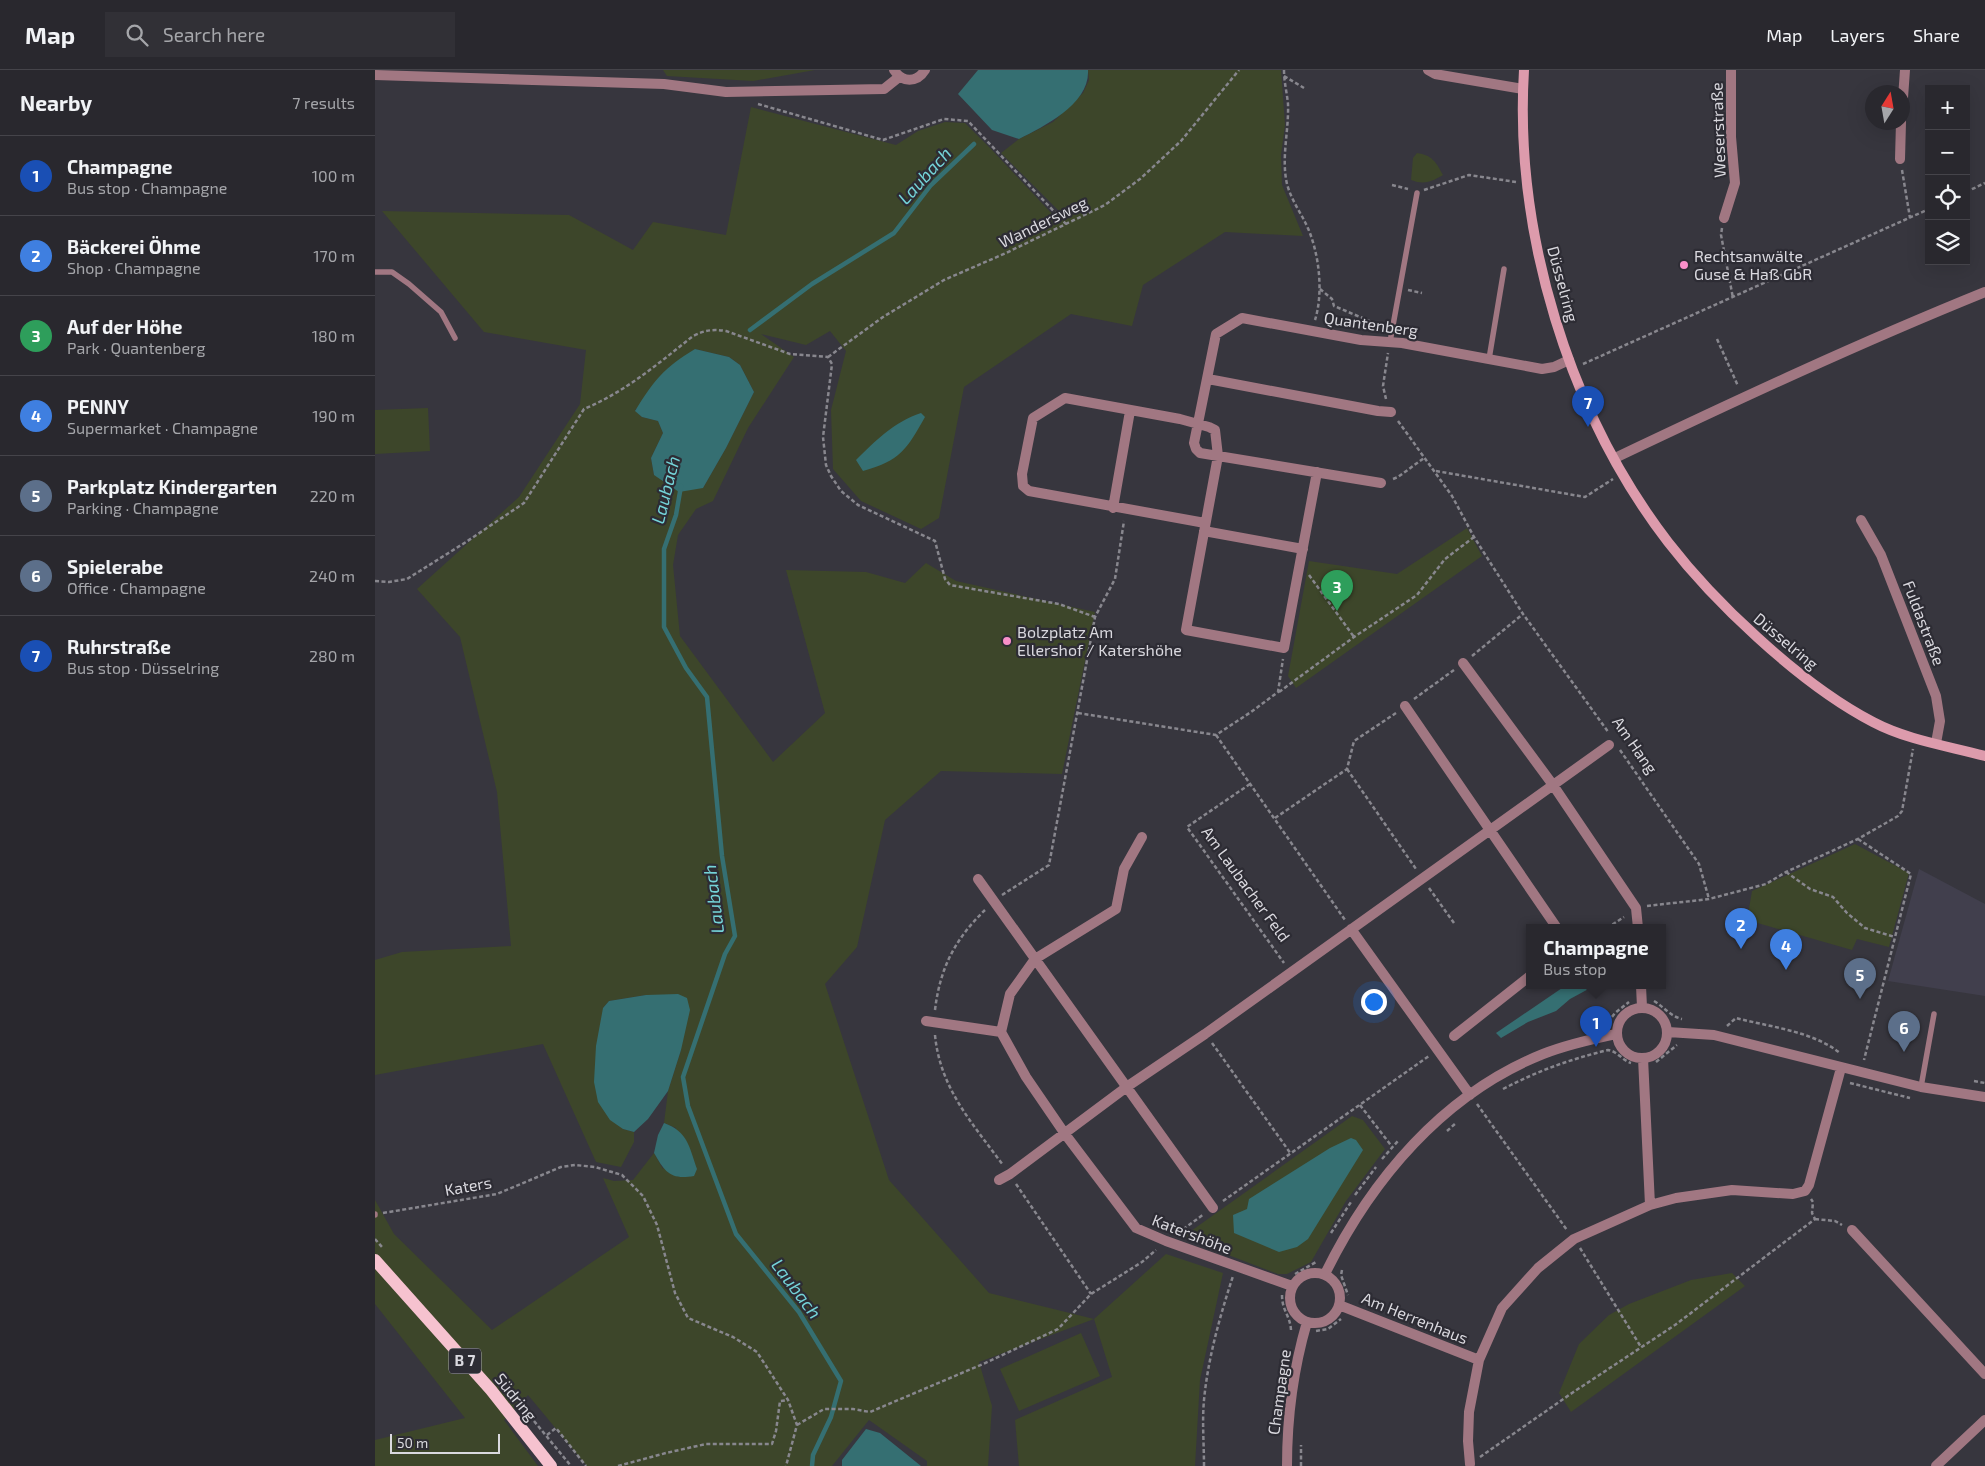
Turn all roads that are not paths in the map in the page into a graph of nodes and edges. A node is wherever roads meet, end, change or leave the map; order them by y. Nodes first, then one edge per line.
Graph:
1 (925, 70) edge
2 (1428, 70) edge
3 (1524, 70) edge
4 (1731, 70) edge
5 (1905, 70) edge
6 (896, 73) edge
7 (375, 75) edge
8 (1904, 85) edge
9 (1523, 89) junction
10 (1901, 130) edge
11 (1900, 159) road end
12 (1417, 193) road end
13 (1724, 218) road end
14 (1504, 269) dead end
15 (375, 272) edge
16 (1985, 292) edge
17 (455, 338) dead end
18 (1390, 342) junction
19 (1489, 359) junction
20 (1571, 364) junction
21 (1208, 379) junction
22 (1130, 411) junction
23 (1391, 412) road end
24 (1198, 423) junction
25 (1218, 456) junction
26 (1615, 458) junction
27 (1317, 472) junction
28 (1381, 483) road end
29 (1113, 508) junction
30 (1861, 520) dead end
31 (1204, 527) junction
32 (1303, 549) junction
33 (1463, 663) dead end
34 (1405, 706) dead end
35 (1611, 743) road end
36 (1936, 743) junction
37 (1985, 756) edge
38 (1553, 785) junction
39 (1489, 831) junction
40 (1142, 837) dead end
41 (978, 879) dead end
42 (1554, 924) edge
43 (1637, 924) edge
44 (1351, 929) junction
45 (1035, 959) junction
46 (1526, 979) edge
47 (1641, 989) edge
48 (1641, 1003) junction
49 (1934, 1014) dead end
50 (930, 1022) road end
51 (1001, 1032) junction
52 (1668, 1032) junction
53 (1616, 1034) junction
54 (1454, 1036) dead end
55 (1643, 1058) junction
56 (1841, 1068) junction
57 (1128, 1086) junction
58 (1921, 1088) junction
59 (1470, 1095) junction
60 (1985, 1097) edge
61 (1065, 1134) junction
62 (999, 1180) dead end
63 (1650, 1206) junction
64 (1213, 1208) road end
65 (1852, 1230) dead end
66 (375, 1260) edge
67 (1325, 1274) junction
68 (1288, 1285) junction
69 (1343, 1306) junction
70 (1307, 1322) junction
71 (1479, 1360) junction
72 (1985, 1374) edge
73 (1985, 1420) edge
74 (1470, 1464) road end
75 (551, 1466) edge
76 (1287, 1466) edge
77 (1936, 1466) edge

1 - 6 street
2 - 9 street
3 - 9 street, Düsselring
4 - 13 street, Weserstraße
5 - 8 street
6 - 7 street
9 - 20 street, Düsselring
10 - 11 street
12 - 18 lane
14 - 19 lane
15 - 17 lane
16 - 26 street
18 - 19 street, Quantenberg
18 - 21 street, Quantenberg
19 - 20 street, Quantenberg
20 - 26 street, Düsselring
21 - 23 street
21 - 24 street, Quantenberg
22 - 24 street
22 - 29 street
22 - 29 street
24 - 25 street
24 - 25 street, Quantenberg
25 - 27 street
25 - 31 street
26 - 36 street, Düsselring
27 - 28 street
27 - 32 street
29 - 31 street
30 - 36 street, Fuldastraße
31 - 32 street
31 - 32 street
33 - 38 street
34 - 39 street
35 - 38 street
36 - 37 street, Düsselring
38 - 39 street
38 - 43 street
39 - 42 street
39 - 44 street
40 - 45 street
41 - 45 street
44 - 57 street
44 - 59 street
45 - 51 street
45 - 57 street
46 - 54 street
47 - 48 street
48 - 52 street
48 - 53 street
49 - 58 lane
50 - 51 street
51 - 61 street, Katershöhe
52 - 55 street
52 - 56 street
53 - 55 street
53 - 59 street
55 - 63 street
56 - 58 street
56 - 63 street, Am Herrenhaus
57 - 61 street
57 - 64 street
58 - 60 street
59 - 67 street
61 - 62 street
61 - 68 street, Katershöhe
63 - 71 street, Am Herrenhaus
65 - 72 street
66 - 75 main road, Südring / B 7
67 - 68 street
67 - 69 street
68 - 70 street
69 - 70 street
69 - 71 street, Am Herrenhaus
70 - 76 street, Champagne
71 - 74 street, Am Herrenhaus
73 - 77 street

